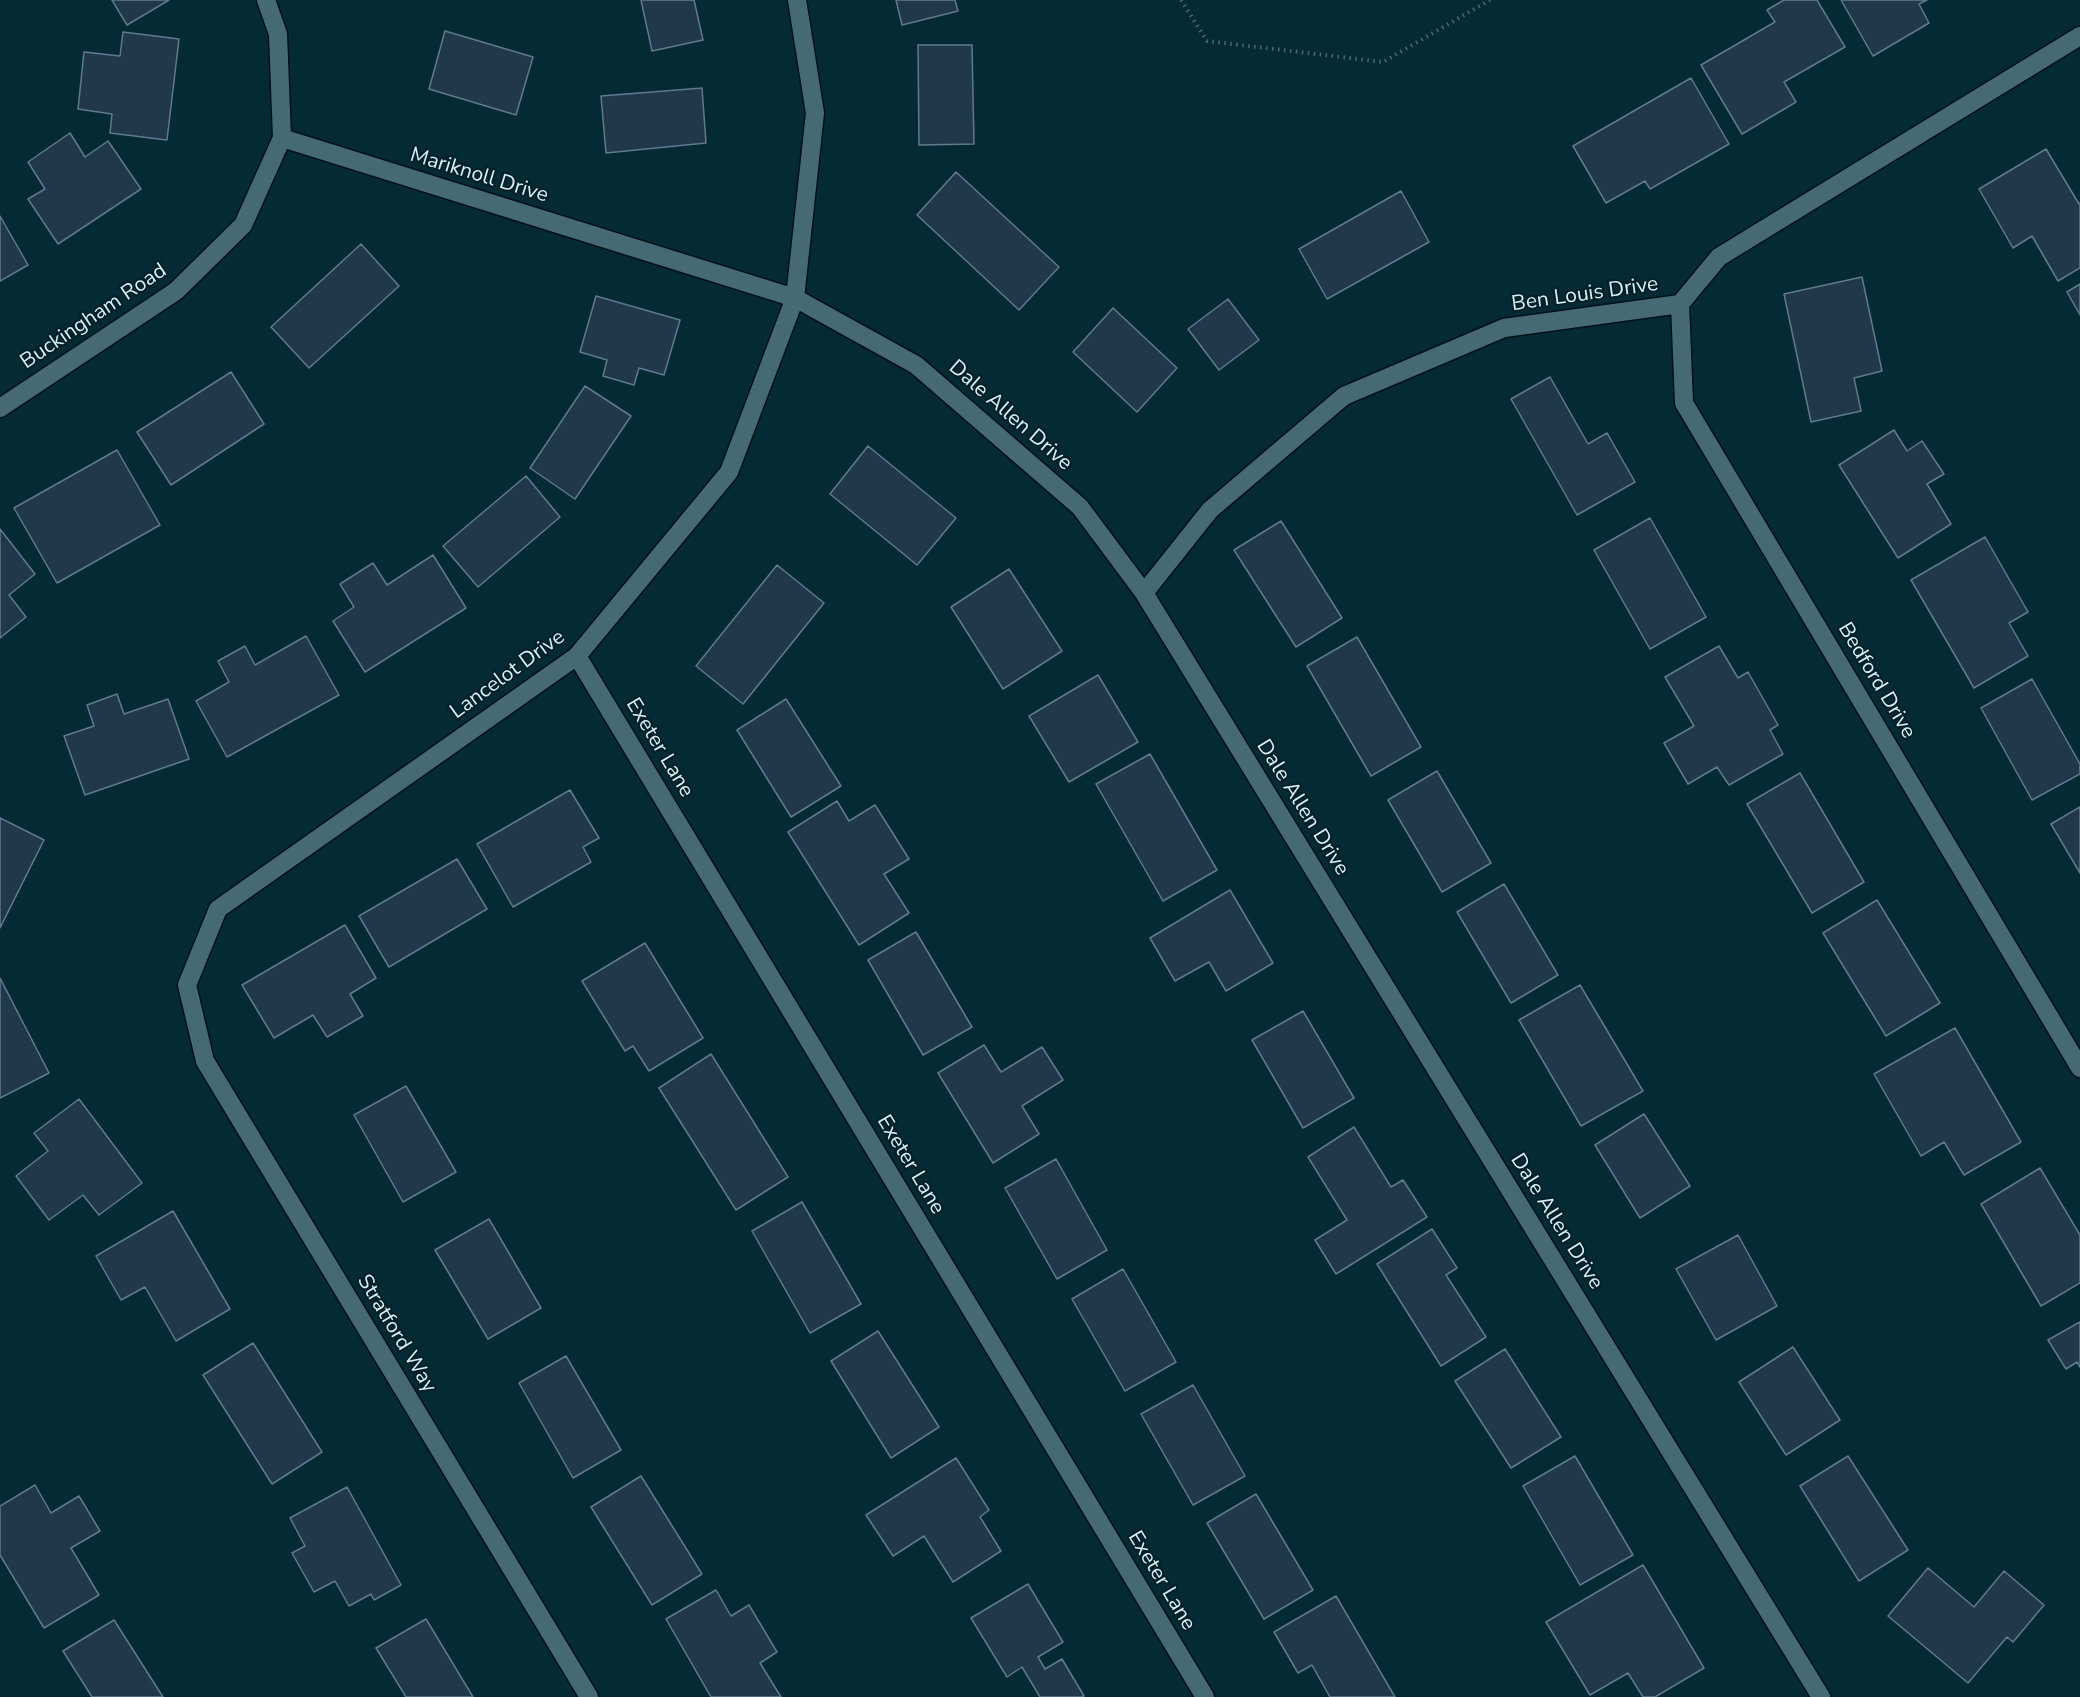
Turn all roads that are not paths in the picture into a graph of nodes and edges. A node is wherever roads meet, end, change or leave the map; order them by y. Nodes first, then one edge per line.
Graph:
1 (266, 0) edge
2 (797, 0) edge
3 (2080, 36) edge
4 (282, 138) junction
5 (795, 298) junction
6 (1680, 304) junction
7 (0, 408) edge
8 (1144, 593) junction
9 (576, 656) junction
10 (187, 985) joint
11 (2080, 1068) edge
12 (589, 1697) edge
13 (1204, 1697) edge
14 (1821, 1697) edge

1 - 4 street
2 - 5 street
3 - 6 street, Ben Louis Drive
4 - 5 street, Mariknoll Drive
4 - 7 street, Buckingham Road
5 - 8 street, Dale Allen Drive
5 - 9 street, Lancelot Drive
6 - 8 street, Ben Louis Drive
6 - 11 street, Bedford Drive
8 - 14 street, Dale Allen Drive
9 - 10 street, Lancelot Drive
9 - 13 street, Exeter Lane
10 - 12 street, Stratford Way

